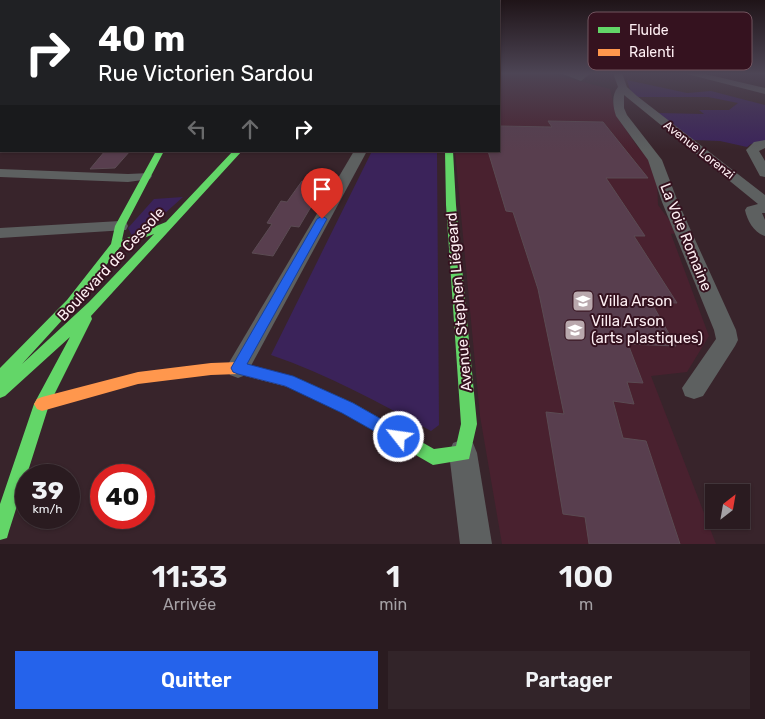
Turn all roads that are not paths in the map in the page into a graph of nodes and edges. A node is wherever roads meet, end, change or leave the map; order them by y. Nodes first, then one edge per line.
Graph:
1 (619, 98) edge
2 (633, 98) edge
3 (765, 144) edge
4 (159, 152) edge
5 (237, 152) edge
6 (360, 152) edge
7 (449, 152) edge
8 (0, 173) edge
9 (765, 174) edge
10 (144, 176) junction
11 (765, 202) edge
12 (765, 208) edge
13 (170, 224) junction
14 (120, 226) junction
15 (765, 231) edge
16 (0, 233) edge
17 (116, 245) junction
18 (91, 309) junction
19 (238, 368) junction
20 (0, 378) edge
21 (694, 388) dead end
22 (0, 392) edge
23 (39, 401) junction
24 (463, 453) junction
25 (0, 531) edge
26 (476, 544) edge

1 - 21 street, La Voie Romaine
2 - 11 street, Avenue Lorenzi
3 - 9 street
4 - 10 street
5 - 13 street, Boulevard de Cessole
6 - 19 street
7 - 24 street, Avenue Stephen Liégeard
8 - 10 street
10 - 14 street
12 - 15 street
13 - 17 street
13 - 18 street, Boulevard de Cessole
14 - 16 street
14 - 17 street
17 - 20 street
18 - 22 street, Boulevard de Cessole
18 - 23 street
19 - 23 street
19 - 24 street
23 - 25 street
24 - 26 street, Avenue Stephen Liégeard

